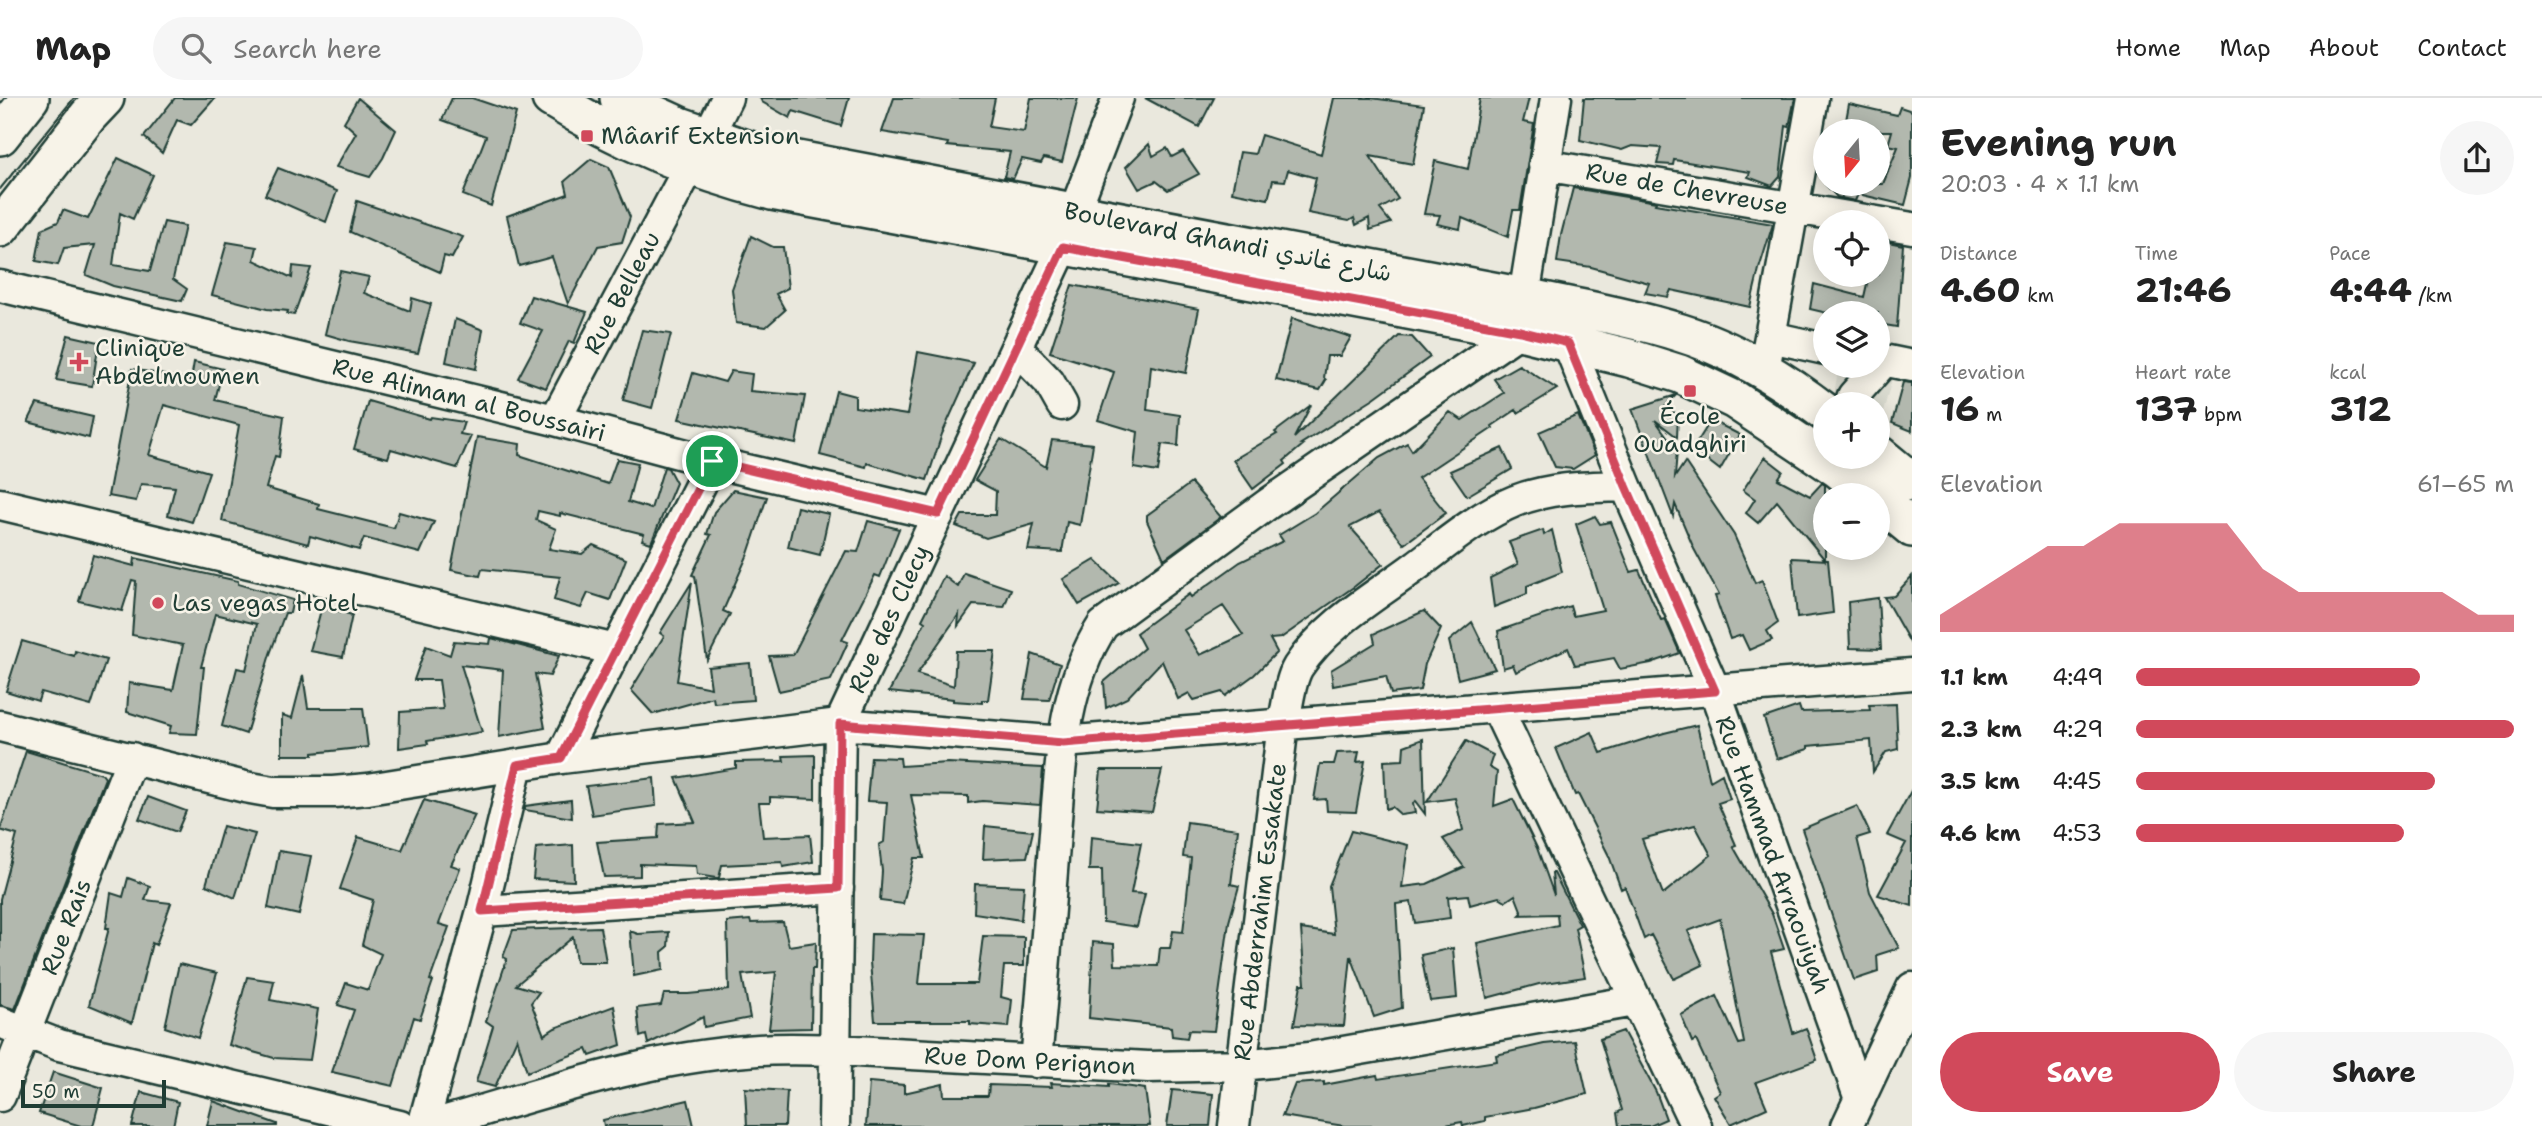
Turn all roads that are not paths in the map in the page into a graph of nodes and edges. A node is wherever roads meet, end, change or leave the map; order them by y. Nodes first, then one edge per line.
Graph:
1 (30, 98) edge
2 (106, 98) edge
3 (551, 98) edge
4 (619, 98) edge
5 (727, 98) edge
6 (1118, 98) edge
7 (1556, 98) edge
8 (1814, 98) edge
9 (0, 136) edge
10 (699, 151) junction
11 (1544, 165) junction
12 (1794, 208) junction
13 (0, 228) edge
14 (1912, 228) edge
15 (1068, 230) junction
16 (0, 286) edge
17 (1522, 314) junction
18 (1568, 343) junction
19 (1016, 348) junction
20 (1813, 350) edge
21 (1767, 354) junction
22 (1891, 362) edge
23 (1857, 392) edge
24 (1813, 400) edge
25 (1062, 405) dead end
26 (555, 420) junction
27 (712, 461) junction
28 (1890, 464) edge
29 (1912, 482) edge
30 (1856, 483) edge
31 (1626, 486) junction
32 (0, 504) edge
33 (1890, 510) edge
34 (938, 514) junction
35 (1912, 528) edge
36 (616, 650) junction
37 (1912, 674) edge
38 (1715, 691) junction
39 (1497, 708) junction
40 (840, 724) junction
41 (1283, 724) junction
42 (0, 726) edge
43 (1063, 743) junction
44 (132, 758) junction
45 (561, 758) junction
46 (517, 765) junction
47 (838, 888) junction
48 (482, 911) junction
49 (1912, 988) edge
50 (1635, 1001) junction
51 (13, 1027) edge
52 (837, 1050) junction
53 (1036, 1062) junction
54 (1242, 1065) junction
55 (0, 1096) edge
56 (1860, 1099) junction
57 (400, 1126) edge
58 (423, 1126) edge
59 (429, 1126) edge
60 (834, 1126) edge
61 (1234, 1126) edge
62 (1696, 1126) edge
63 (1847, 1126) edge

1 - 9 main road
2 - 13 main road
3 - 10 main road, Boulevard Ghandi شارع غاندي
4 - 10 main road, Boulevard Ghandi شارع غاندي
5 - 10 street, Rue Belleau
6 - 15 street, Rue des Clecy
7 - 11 street
8 - 12 street
10 - 15 main road, Boulevard Ghandi شارع غاندي
10 - 26 street, Rue Belleau
11 - 12 street, Rue de Chevreuse
11 - 17 street
12 - 14 street, Rue de Chevreuse
12 - 21 street
15 - 17 main road, Boulevard Ghandi شارع غاندي
15 - 19 street, Rue des Clecy
16 - 26 street, Rue Alimam al Boussairi
17 - 18 main road, Boulevard Ghandi شارع غاندي
17 - 21 main road, Boulevard Ghandi شارع غاندي
17 - 43 street
18 - 30 main road, Boulevard Ghandi شارع غاندي
18 - 31 street, Rue Hammad Arraouiyah
19 - 25 street
19 - 34 street, Rue des Clecy
20 - 21 street
21 - 24 main road, Boulevard Ghandi شارع غاندي
22 - 23 street
26 - 27 street, Rue Alimam al Boussairi
27 - 34 street, Rue Alimam al Boussairi
27 - 36 street
28 - 29 main road
31 - 38 street, Rue Hammad Arraouiyah
31 - 41 street, Rue Abderrahim Essakate
32 - 36 street
33 - 35 main road
34 - 40 street, Rue des Clecy
36 - 45 street
37 - 38 street
38 - 39 street
38 - 56 street, Rue Hammad Arraouiyah
39 - 41 street
39 - 50 street
40 - 43 street
40 - 45 street
40 - 47 street
41 - 43 street
41 - 54 street, Rue Abderrahim Essakate
42 - 44 street
43 - 53 street
44 - 46 street
44 - 51 street, Rue Rais
45 - 46 street
46 - 48 street
47 - 48 street
47 - 52 street
48 - 58 street
49 - 56 street
50 - 54 street, Rue Dom Perignon
50 - 62 street
51 - 55 street, Rue Rais
51 - 57 street
52 - 53 street, Rue Dom Perignon
52 - 59 street, Rue Dom Perignon
52 - 60 street
53 - 54 street, Rue Dom Perignon
54 - 61 street, Rue Abderrahim Essakate
56 - 63 street

